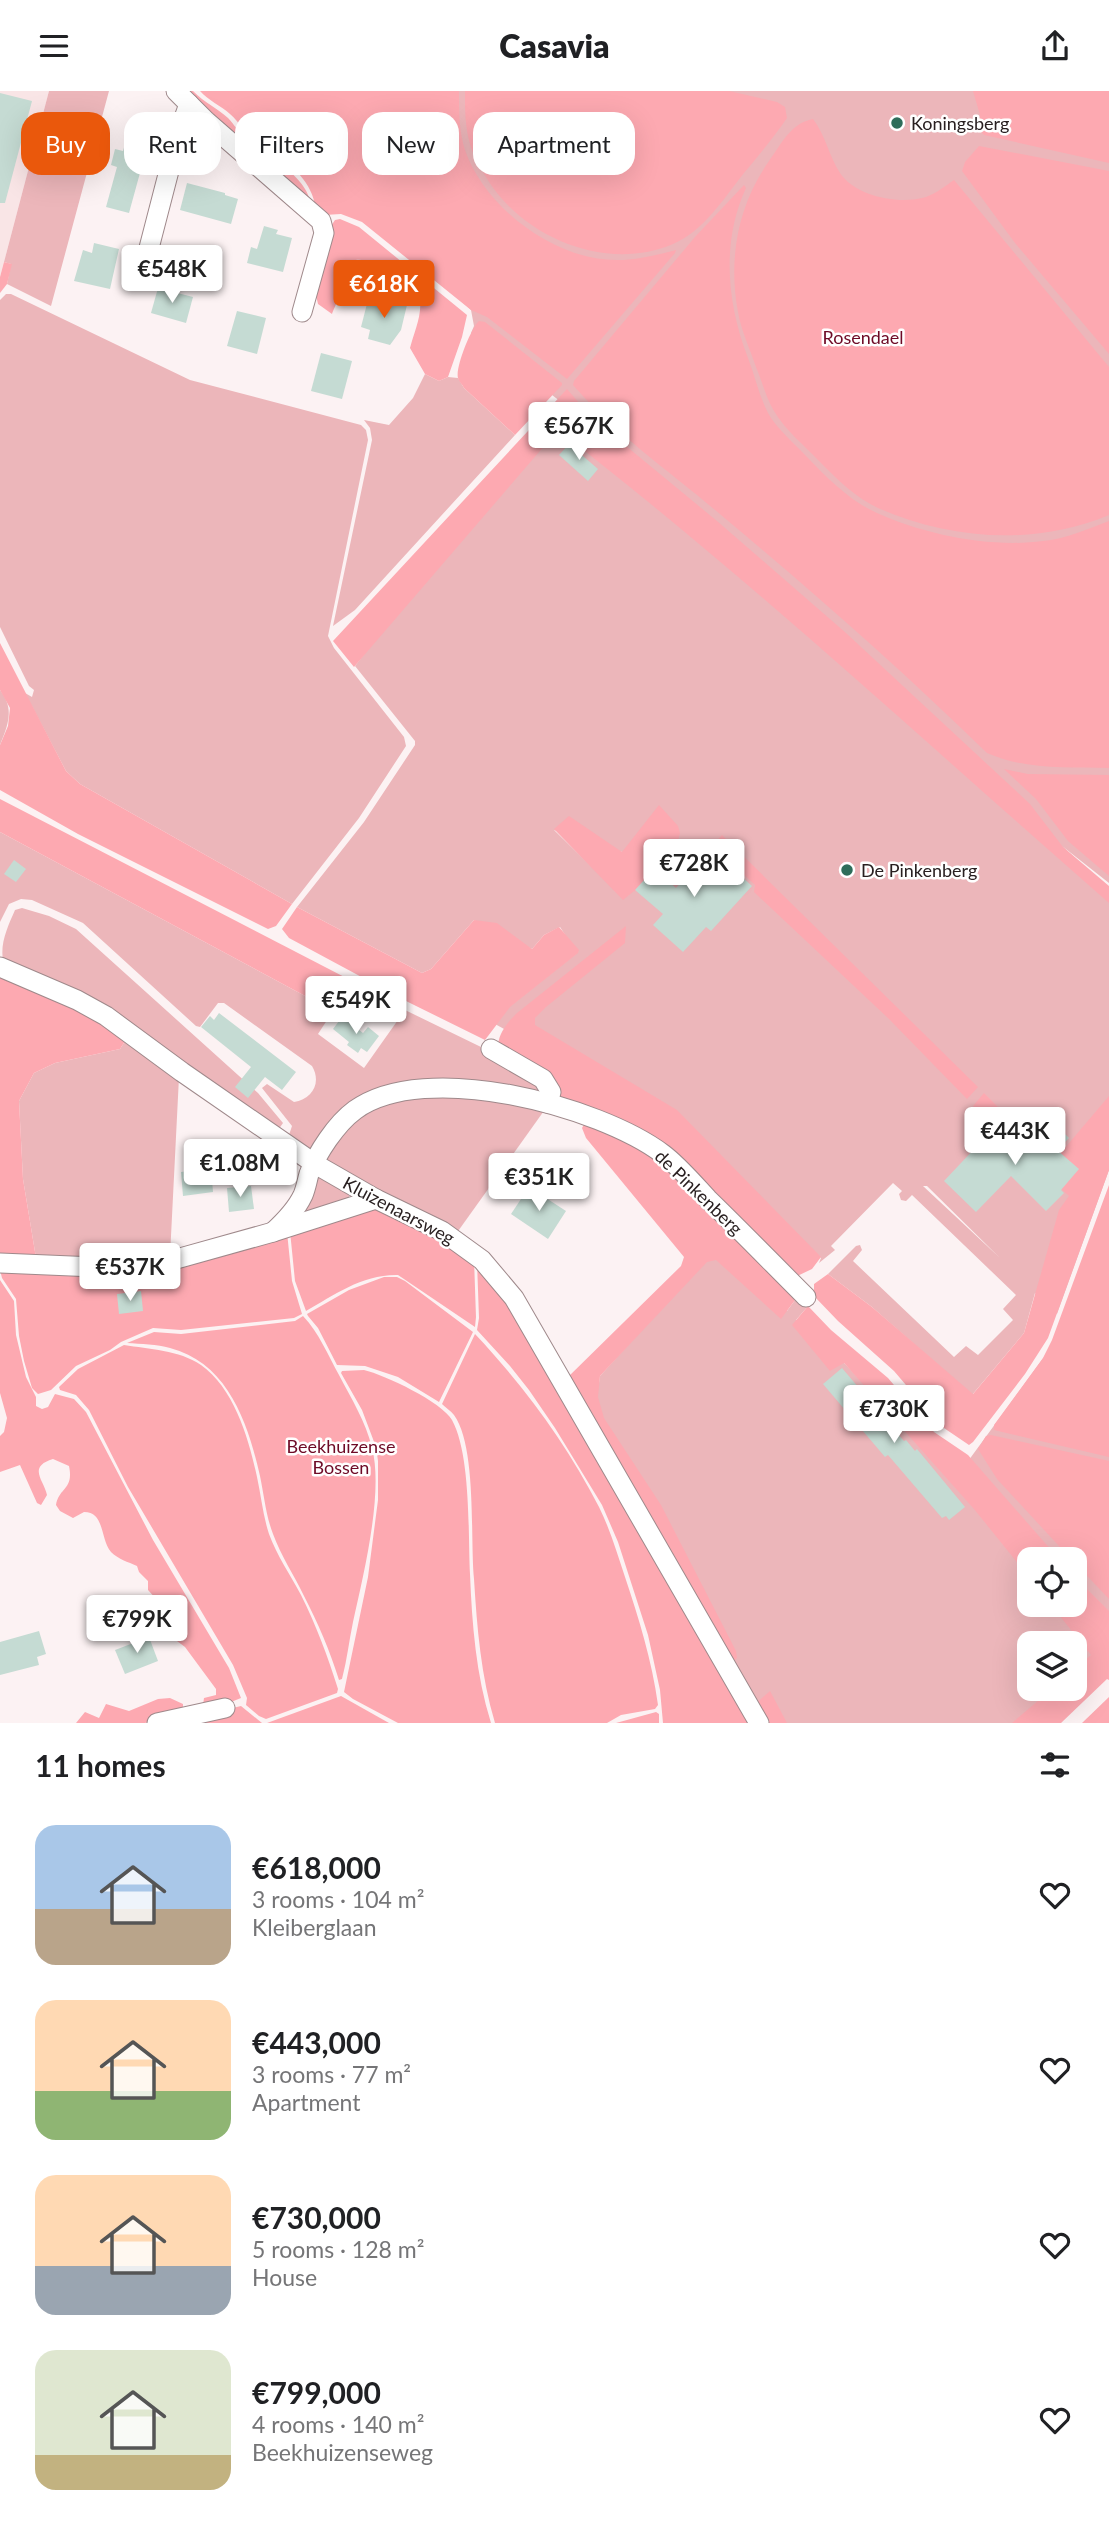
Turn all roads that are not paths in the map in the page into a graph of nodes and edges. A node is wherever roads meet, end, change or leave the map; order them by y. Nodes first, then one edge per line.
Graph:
1 (182, 97) edge
2 (149, 248) dead end
3 (302, 312) dead end
4 (0, 967) edge
5 (491, 1049) dead end
6 (548, 1103) junction
7 (315, 1164) junction
8 (376, 1199) junction
9 (274, 1232) junction
10 (0, 1263) edge
11 (806, 1297) dead end
12 (225, 1708) dead end
13 (157, 1723) edge
14 (759, 1723) edge

1 - 2 street
1 - 3 street
4 - 7 street, Kluizenaarsweg
5 - 6 street
6 - 7 street, de Pinkenberg
6 - 11 street, de Pinkenberg
7 - 8 street, Kluizenaarsweg
7 - 9 street, de Pinkenberg
8 - 9 street
8 - 14 street, Kluizenaarsweg
9 - 10 street
12 - 13 street

